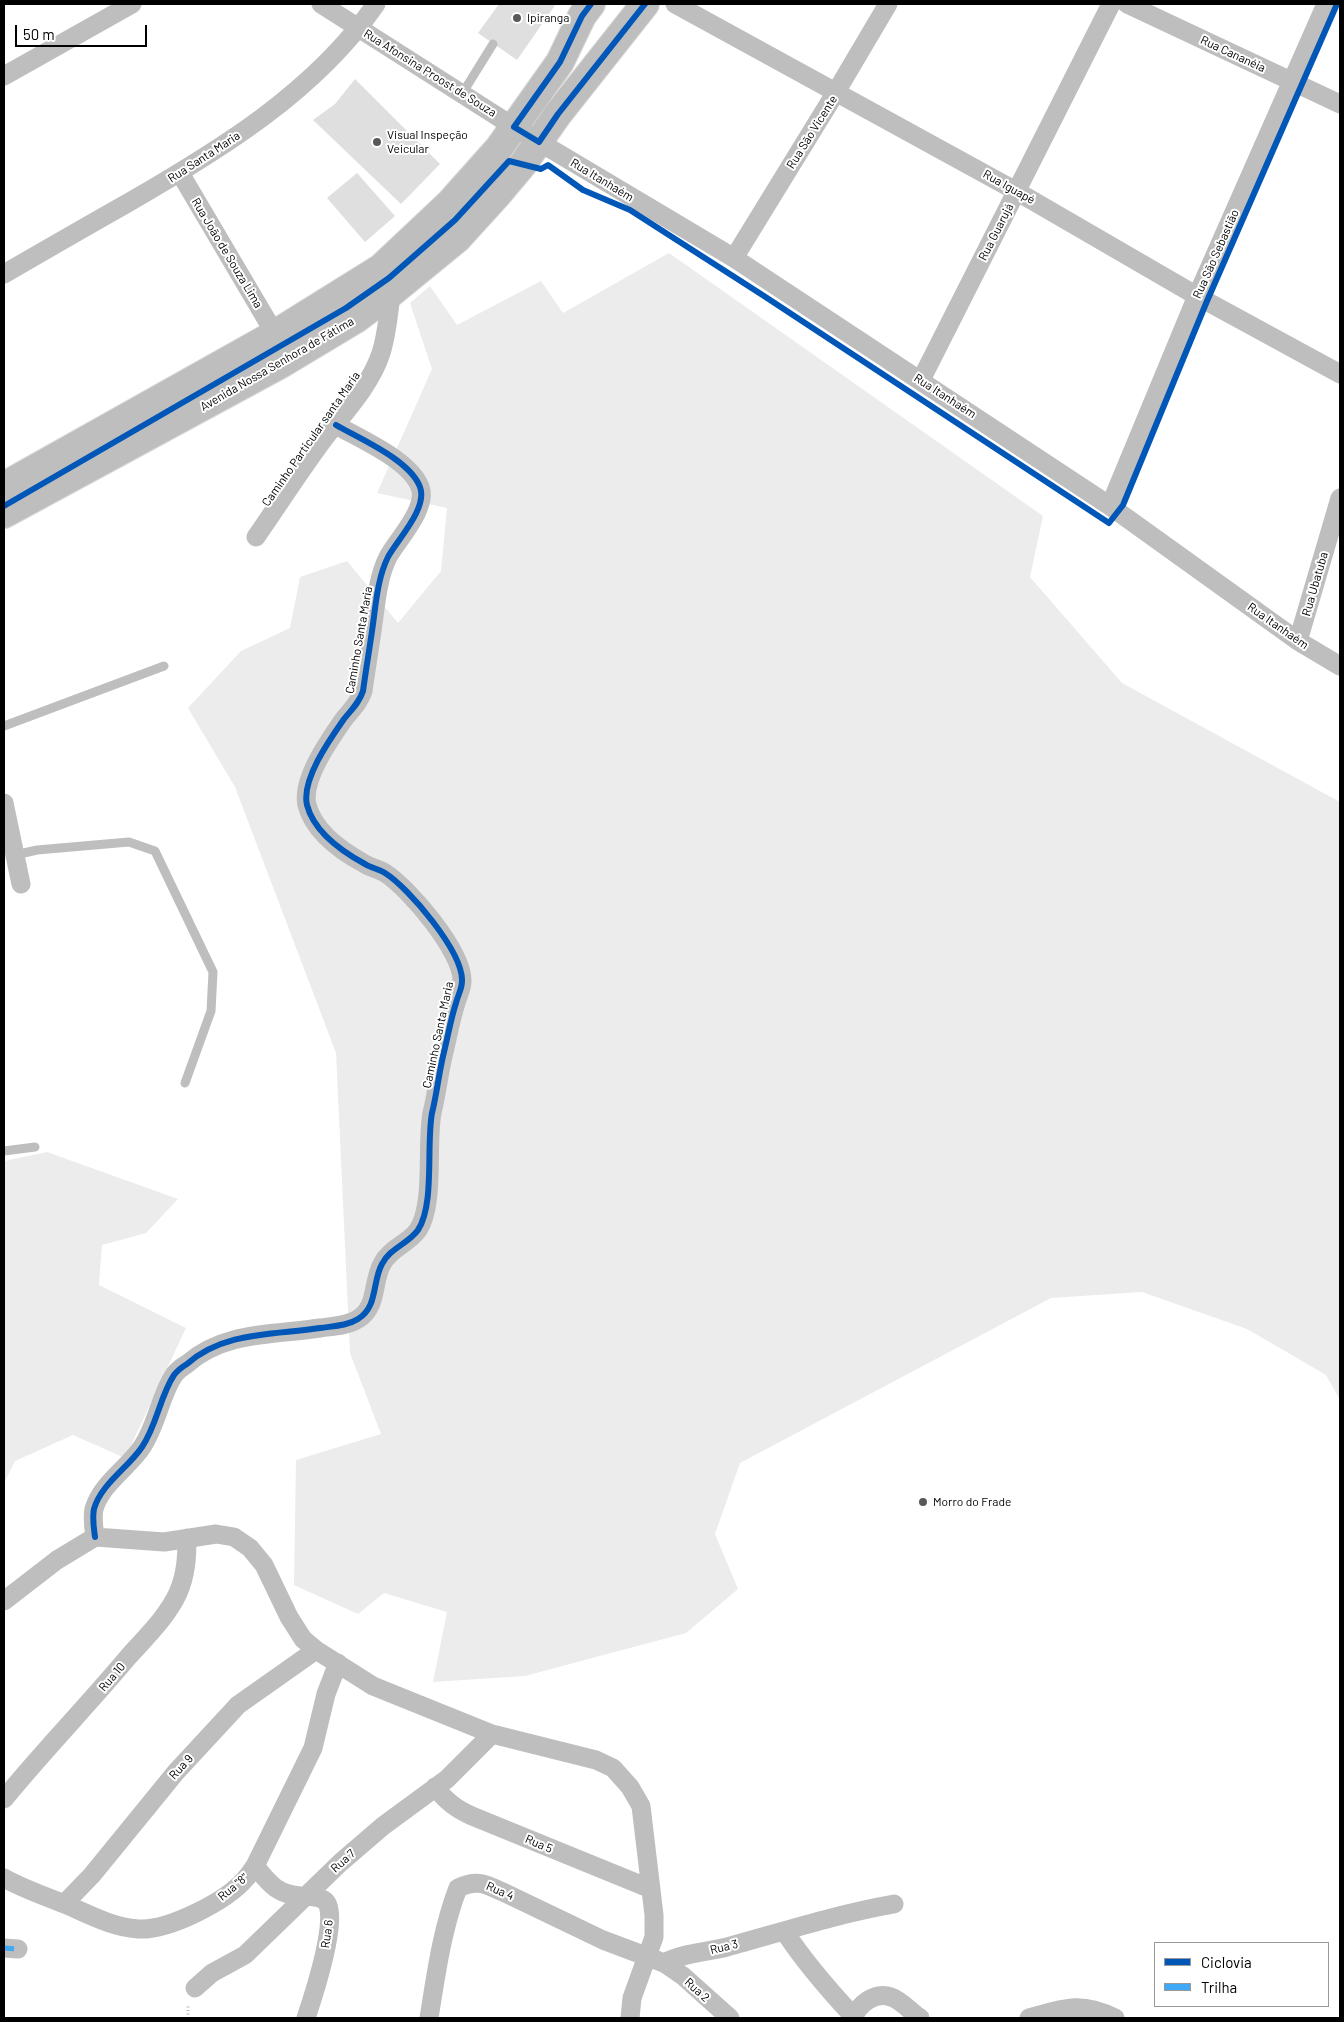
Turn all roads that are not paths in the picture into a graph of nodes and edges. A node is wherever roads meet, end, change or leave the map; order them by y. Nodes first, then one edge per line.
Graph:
1 (132, 4) edge
2 (321, 4) edge
3 (376, 4) edge
4 (591, 4) edge
5 (611, 4) edge
6 (645, 4) edge
7 (675, 4) edge
8 (888, 4) edge
9 (1111, 4) edge
10 (1127, 4) edge
11 (1326, 4) edge
12 (359, 28) junction
13 (493, 44) dead end
14 (560, 62) junction
15 (4, 76) edge
16 (1291, 81) junction
17 (836, 92) junction
18 (462, 94) junction
19 (1340, 104) edge
20 (514, 127) junction
21 (539, 142) junction
22 (180, 173) junction
23 (1016, 191) junction
24 (734, 258) junction
25 (4, 274) edge
26 (391, 293) junction
27 (1197, 296) junction
28 (275, 334) junction
29 (1340, 374) edge
30 (921, 380) junction
31 (336, 425) junction
32 (4, 486) edge
33 (1340, 498) edge
34 (1110, 506) junction
35 (4, 514) edge
36 (256, 538) dead end
37 (1298, 641) junction
38 (164, 666) dead end
39 (1340, 666) edge
40 (4, 726) edge
41 (4, 803) edge
42 (15, 855) junction
43 (22, 884) dead end
44 (185, 1083) dead end
45 (35, 1146) dead end
46 (4, 1151) edge
47 (95, 1537) junction
48 (186, 1538) junction
49 (4, 1601) edge
50 (316, 1650) junction
51 (338, 1663) junction
52 (492, 1734) junction
53 (435, 1787) junction
54 (4, 1799) edge
55 (255, 1866) junction
56 (4, 1878) edge
57 (650, 1890) junction
58 (306, 1896) junction
59 (64, 1904) junction
60 (894, 1904) dead end
61 (785, 1932) junction
62 (655, 1960) junction
63 (195, 1988) dead end
64 (853, 2017) edge
65 (306, 2018) edge
66 (429, 2018) edge
67 (630, 2018) edge
68 (730, 2018) edge
69 (920, 2018) edge
70 (1030, 2018) edge
71 (1115, 2018) edge

1 - 15 street
2 - 12 street, Rua Afonsina Proost de Souza
3 - 12 street, Rua Santa Maria
4 - 14 main road
5 - 14 main road
6 - 21 main road, Avenida Nossa Senhora de Fátima
7 - 17 street, Rua Iguapé
8 - 17 street, Rua São Vicente
9 - 23 street, Rua Guarujá
10 - 16 street, Rua Cananéia
11 - 16 street, Rua São Sebastião
12 - 18 street, Rua Afonsina Proost de Souza
12 - 22 street, Rua Santa Maria
13 - 18 lane
14 - 20 main road
16 - 19 street, Rua Cananéia
16 - 27 street, Rua São Sebastião
17 - 23 street, Rua Iguapé
17 - 24 street, Rua São Vicente
18 - 20 street, Rua Afonsina Proost de Souza
20 - 21 street, Rua Afonsina Proost de Souza
20 - 28 main road
21 - 24 street, Rua Itanhaém
21 - 26 main road, Avenida Nossa Senhora de Fátima
22 - 25 street, Rua Santa Maria
22 - 28 street, Rua João de Souza Lima
23 - 27 street, Rua Iguapé
23 - 30 street, Rua Guarujá
24 - 30 street, Rua Itanhaém
26 - 31 street, Caminho Particular santa Maria
26 - 35 main road, Avenida Nossa Senhora de Fátima
27 - 29 street, Rua Iguapé
27 - 34 street, Rua São Sebastião
28 - 32 main road
30 - 34 street, Rua Itanhaém
31 - 36 street, Caminho Particular santa Maria
31 - 47 street, Caminho Santa Maria
33 - 37 street, Rua Ubatuba
34 - 37 street, Rua Itanhaém
37 - 39 street, Rua Itanhaém
38 - 40 lane
41 - 42 street
42 - 43 street
42 - 44 lane
45 - 46 lane
47 - 48 street
47 - 49 street
48 - 50 street
48 - 54 street, Rua 10
50 - 51 street
50 - 59 street, Rua 9
51 - 52 street
51 - 55 street, Rua "8"
52 - 53 street, Rua 7
52 - 57 street
53 - 57 street, Rua 5
53 - 58 street, Rua 7
55 - 58 street, Rua 6
55 - 59 street, Rua "8"
56 - 59 street, Rua "8"
57 - 62 street
58 - 63 street, Rua 7
58 - 65 street, Rua 6
60 - 61 street, Rua 3
61 - 62 street, Rua 3
61 - 64 street
62 - 66 street, Rua 4
62 - 67 street
62 - 68 street, Rua 2
64 - 69 street
70 - 71 street

